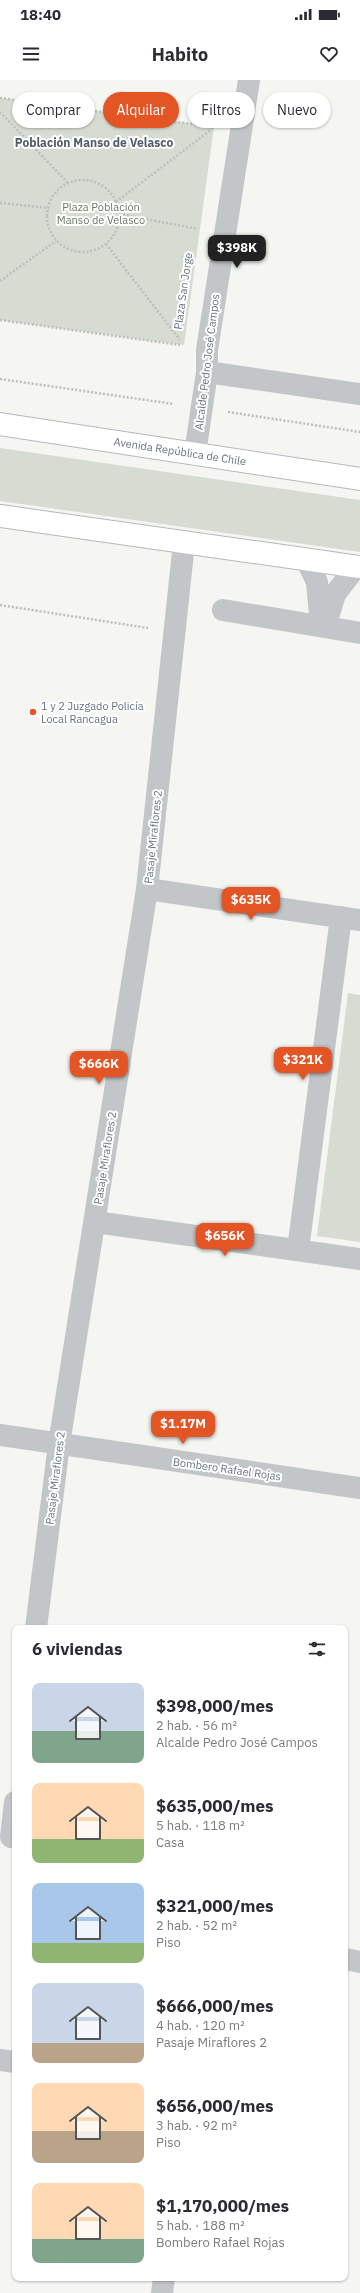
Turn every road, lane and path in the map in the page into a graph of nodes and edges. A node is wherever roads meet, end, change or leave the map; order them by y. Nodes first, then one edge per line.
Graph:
1 (249, 80) edge
2 (0, 98) edge
3 (0, 112) edge
4 (187, 124) edge
5 (214, 128) joint
6 (213, 135) dead end
7 (68, 183) junction
8 (116, 202) junction
9 (0, 203) edge
10 (48, 208) junction
11 (119, 214) junction
12 (199, 237) dead end
13 (56, 240) junction
14 (106, 244) junction
15 (0, 281) edge
16 (0, 320) edge
17 (207, 372) junction
18 (360, 394) edge
19 (0, 424) edge
20 (195, 454) junction
21 (360, 479) edge
22 (0, 516) edge
23 (184, 543) junction
24 (306, 559) junction
25 (358, 567) edge
26 (223, 610) dead end
27 (323, 626) junction
28 (360, 633) edge
29 (147, 889) junction
30 (351, 918) edge
31 (95, 1222) junction
32 (298, 1250) junction
33 (360, 1259) edge
34 (0, 1435) edge
35 (58, 1444) junction
36 (360, 1488) edge
37 (36, 1625) edge
38 (12, 1820) edge
39 (9, 1837) edge
40 (348, 1960) edge
41 (360, 1962) edge
42 (0, 2060) edge
43 (12, 2062) edge
44 (164, 2281) edge
45 (162, 2293) edge

1 - 17 street, Alcalde Pedro José Campos
2 - 4 path
3 - 7 path
5 - 6 path
5 - 8 path
7 - 8 path
7 - 10 path
8 - 11 path
9 - 10 path
10 - 13 path
11 - 12 path
11 - 14 path
13 - 14 path
13 - 15 path
14 - 16 path, Plaza San Jorge
17 - 18 street
17 - 20 street, Alcalde Pedro José Campos
19 - 20 main road, Avenida República de Chile
20 - 21 main road, Avenida República de Chile
22 - 23 main road
23 - 24 main road
23 - 29 street, Pasaje Miraflores 2
24 - 25 main road
24 - 27 street
25 - 27 street
26 - 27 street
27 - 28 street
29 - 30 street
29 - 31 street, Pasaje Miraflores 2
30 - 32 street
31 - 32 street
31 - 35 street, Pasaje Miraflores 2
32 - 33 street
34 - 35 street, Bombero Rafael Rojas
35 - 36 street, Bombero Rafael Rojas
35 - 37 street, Pasaje Miraflores 2
38 - 39 street
40 - 41 street
42 - 43 street
44 - 45 street

